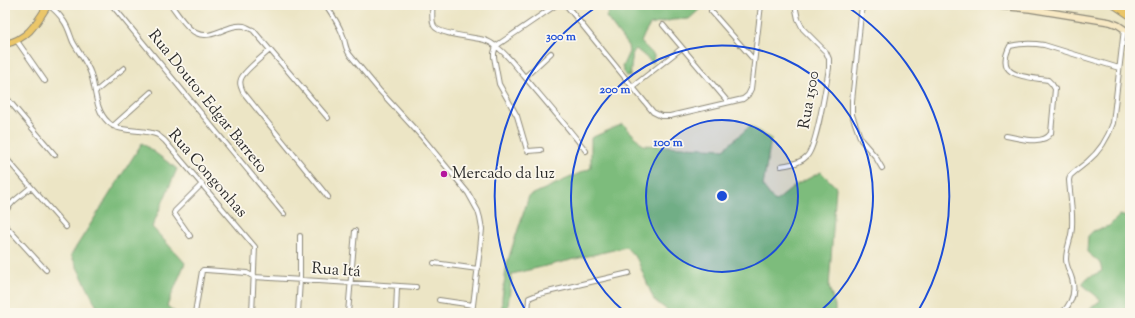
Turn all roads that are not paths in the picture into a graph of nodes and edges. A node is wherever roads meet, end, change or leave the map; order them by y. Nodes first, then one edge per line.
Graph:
1 (48, 5) edge
2 (112, 5) edge
3 (171, 5) edge
4 (326, 5) edge
5 (432, 5) edge
6 (556, 5) edge
7 (566, 5) edge
8 (761, 5) edge
9 (795, 5) edge
10 (862, 5) edge
11 (989, 5) edge
12 (1116, 5) edge
13 (711, 12) dead end
14 (1130, 15) edge
15 (663, 24) dead end
16 (1124, 29) junction
17 (1130, 33) edge
18 (17, 41) junction
19 (5, 44) edge
20 (496, 46) junction
21 (682, 48) junction
22 (270, 50) junction
23 (551, 53) dead end
24 (754, 60) junction
25 (124, 68) dead end
26 (1119, 68) junction
27 (525, 77) junction
28 (45, 81) dead end
29 (632, 87) junction
30 (95, 92) junction
31 (151, 92) dead end
32 (5, 96) edge
33 (728, 102) junction
34 (328, 118) dead end
35 (113, 126) junction
36 (1006, 136) dead end
37 (541, 150) dead end
38 (586, 151) dead end
39 (55, 155) dead end
40 (5, 156) edge
41 (781, 166) dead end
42 (882, 168) dead end
43 (202, 184) junction
44 (31, 187) junction
45 (328, 196) dead end
46 (5, 211) edge
47 (284, 214) dead end
48 (5, 225) edge
49 (66, 227) dead end
50 (355, 231) dead end
51 (190, 236) dead end
52 (300, 236) dead end
53 (434, 263) dead end
54 (478, 269) junction
55 (46, 270) dead end
56 (629, 273) dead end
57 (254, 277) junction
58 (300, 280) junction
59 (350, 283) junction
60 (397, 287) junction
61 (416, 287) dead end
62 (439, 300) dead end
63 (473, 305) junction
64 (195, 313) edge
65 (252, 313) edge
66 (298, 313) edge
67 (348, 313) edge
68 (396, 313) edge
69 (472, 313) edge
70 (528, 313) edge
71 (1062, 313) edge

1 - 18 main road
1 - 30 street
2 - 47 street, Rua Doutor Edgar Barreto
3 - 22 street
4 - 54 street
5 - 20 street
6 - 20 street
7 - 29 street
8 - 24 street
9 - 41 street, Rua 1500
10 - 42 street
11 - 16 street
12 - 14 highway
13 - 24 street
15 - 21 street
16 - 17 street
16 - 26 street
18 - 19 main road
18 - 28 street
20 - 27 street
20 - 37 street
21 - 29 street
21 - 33 street
22 - 34 street
22 - 45 street
23 - 27 street
24 - 33 street
25 - 30 street
26 - 36 street
26 - 71 street
27 - 38 street
29 - 33 street
30 - 35 street
31 - 35 street
32 - 39 street
35 - 43 street, Rua Congonhas
40 - 44 street
43 - 51 street
43 - 57 street, Rua Congonhas
44 - 46 street
44 - 49 street
48 - 55 street
50 - 59 street
52 - 58 street
53 - 54 street
54 - 63 street
56 - 70 street
57 - 58 street, Rua Itá
57 - 64 street, Rua Itá
57 - 65 street, Rua Congonhas
58 - 59 street, Rua Itá
58 - 66 street
59 - 60 street, Rua Itá
59 - 67 street
60 - 61 street, Rua Itá
60 - 68 street
62 - 63 street
63 - 69 street

